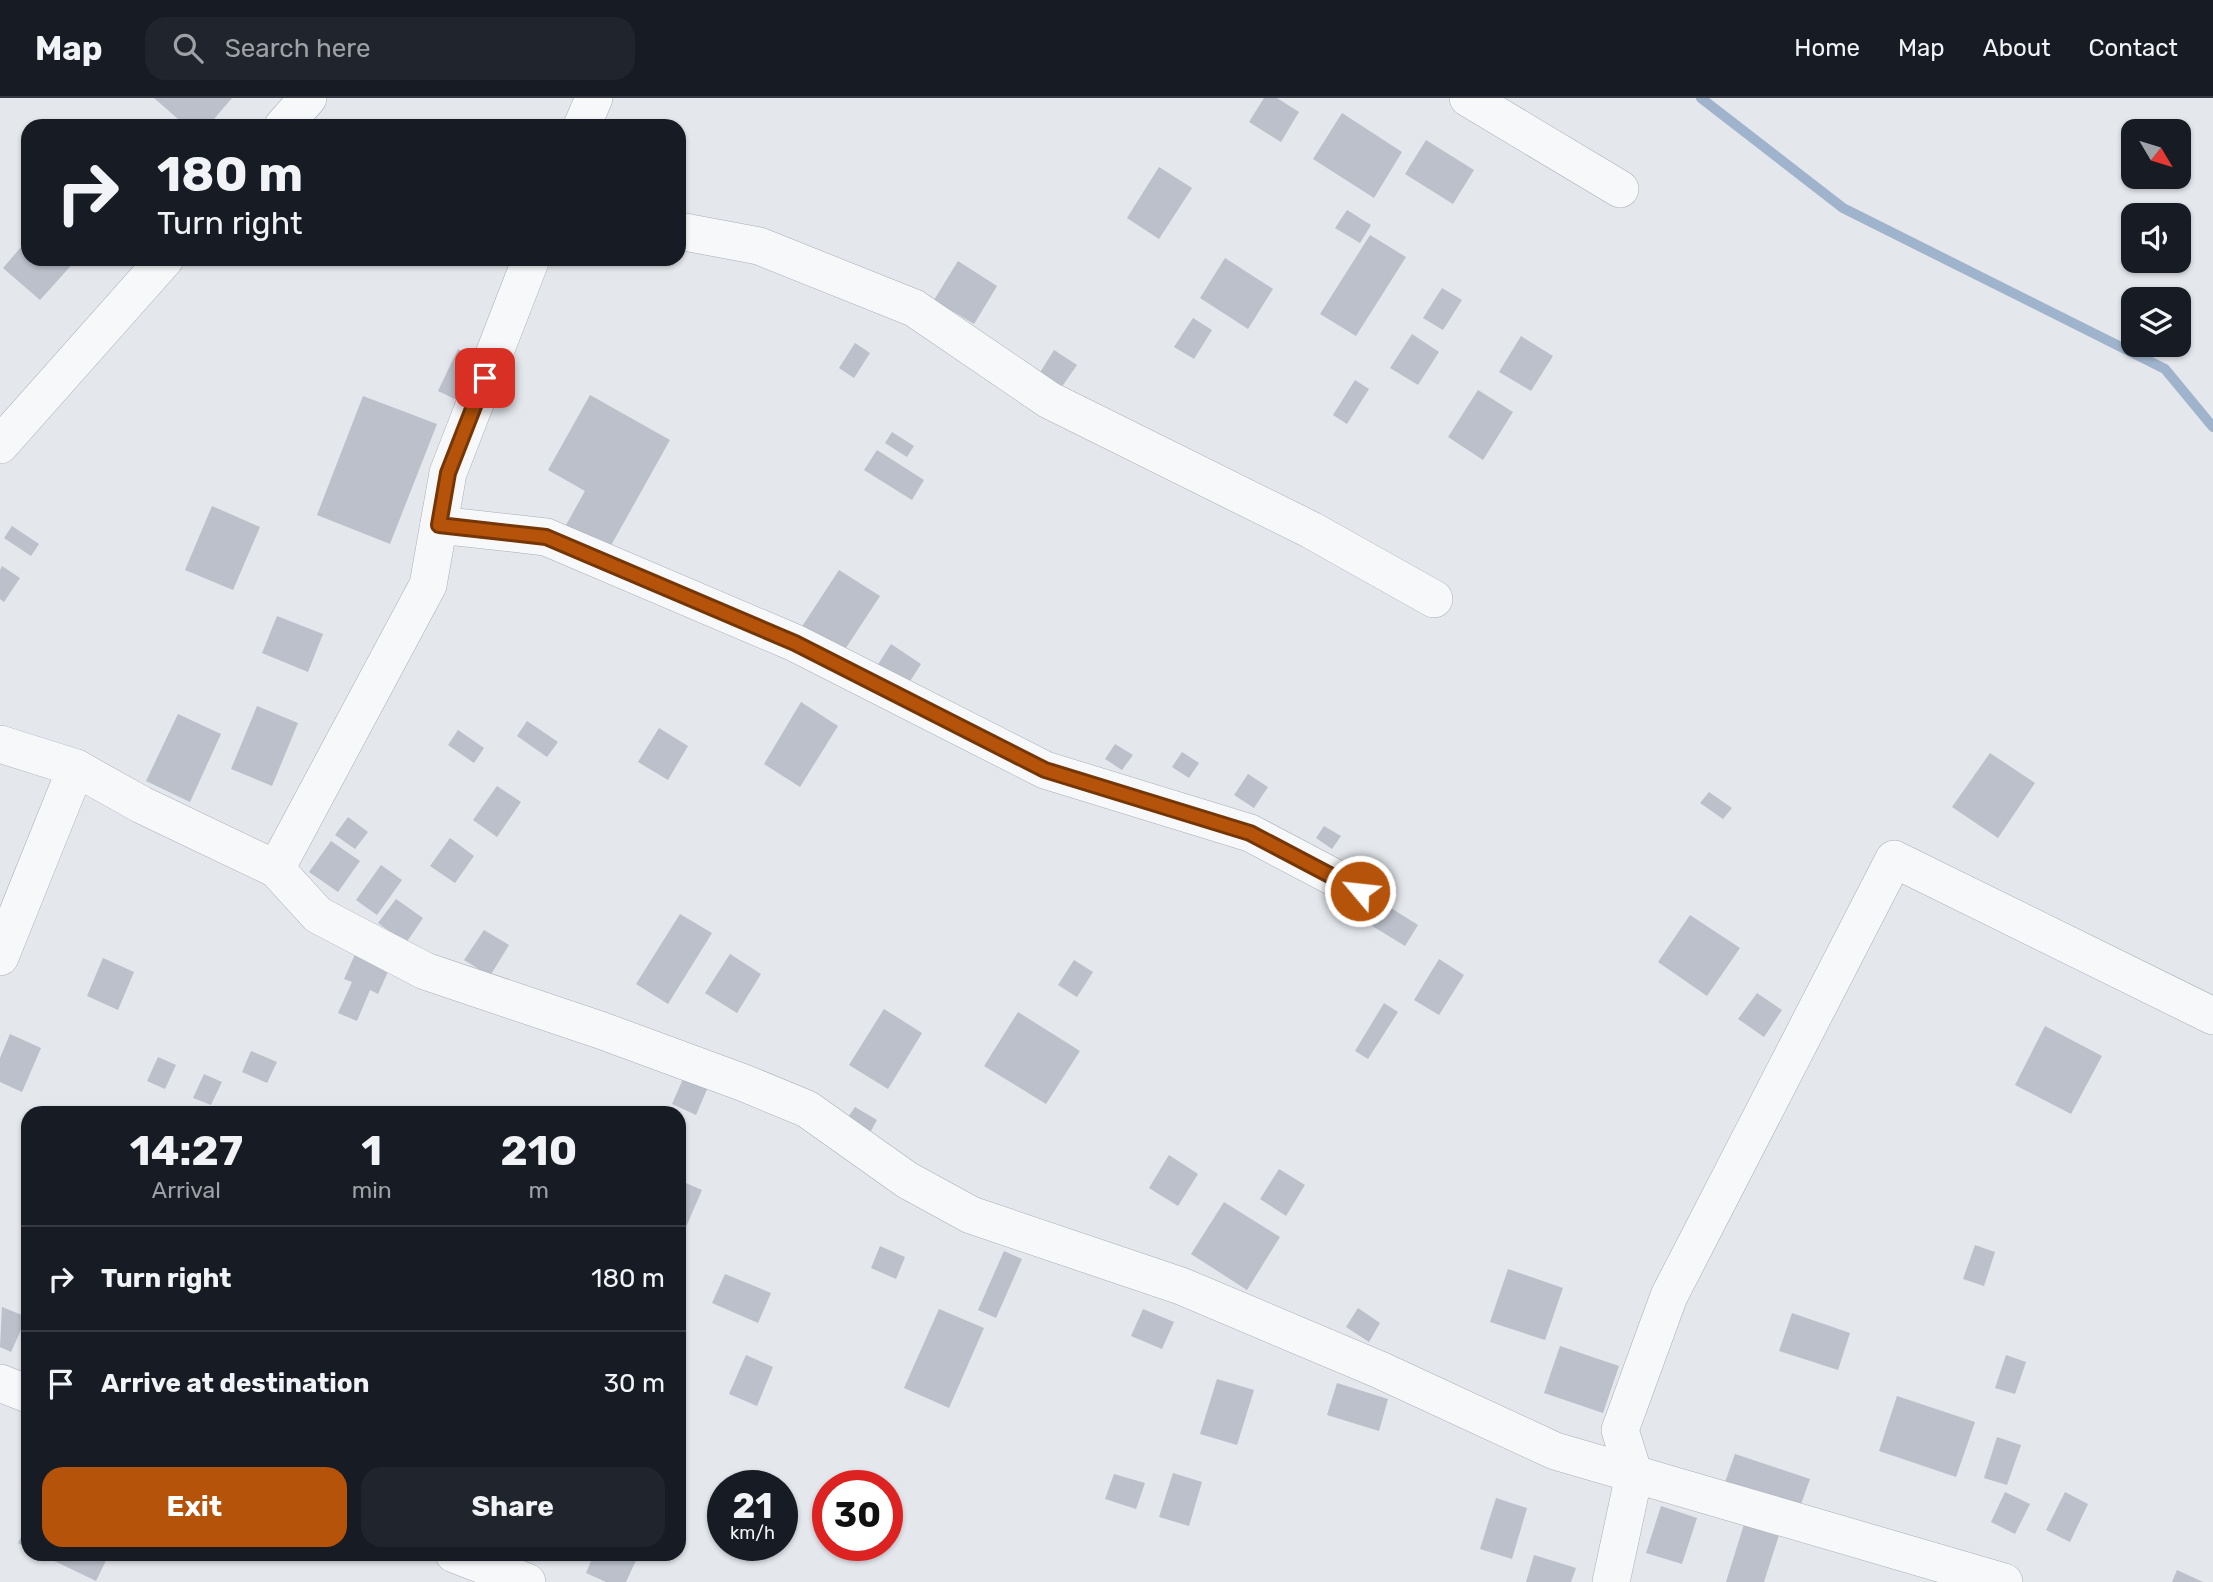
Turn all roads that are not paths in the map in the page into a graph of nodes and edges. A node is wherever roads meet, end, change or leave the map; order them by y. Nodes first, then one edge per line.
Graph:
1 (308, 98) edge
2 (594, 98) edge
3 (1468, 98) edge
4 (289, 119) edge
5 (585, 119) edge
6 (1620, 189) dead end
7 (686, 232) edge
8 (159, 266) edge
9 (528, 266) edge
10 (0, 445) edge
11 (439, 525) junction
12 (1434, 599) dead end
13 (0, 744) edge
14 (76, 768) junction
15 (276, 869) junction
16 (1360, 891) dead end
17 (0, 957) edge
18 (2213, 1016) edge
19 (0, 1383) edge
20 (21, 1391) edge
21 (1634, 1475) junction
22 (472, 1561) edge
23 (527, 1582) edge
24 (1611, 1582) edge
25 (2004, 1582) edge

1 - 4 street
2 - 5 street
3 - 6 street
7 - 12 street
8 - 10 street
9 - 11 street
11 - 15 street
11 - 16 street
13 - 14 street
14 - 15 street
14 - 17 street
15 - 21 street
18 - 21 street
19 - 20 street
21 - 24 street
21 - 25 street
22 - 23 street

